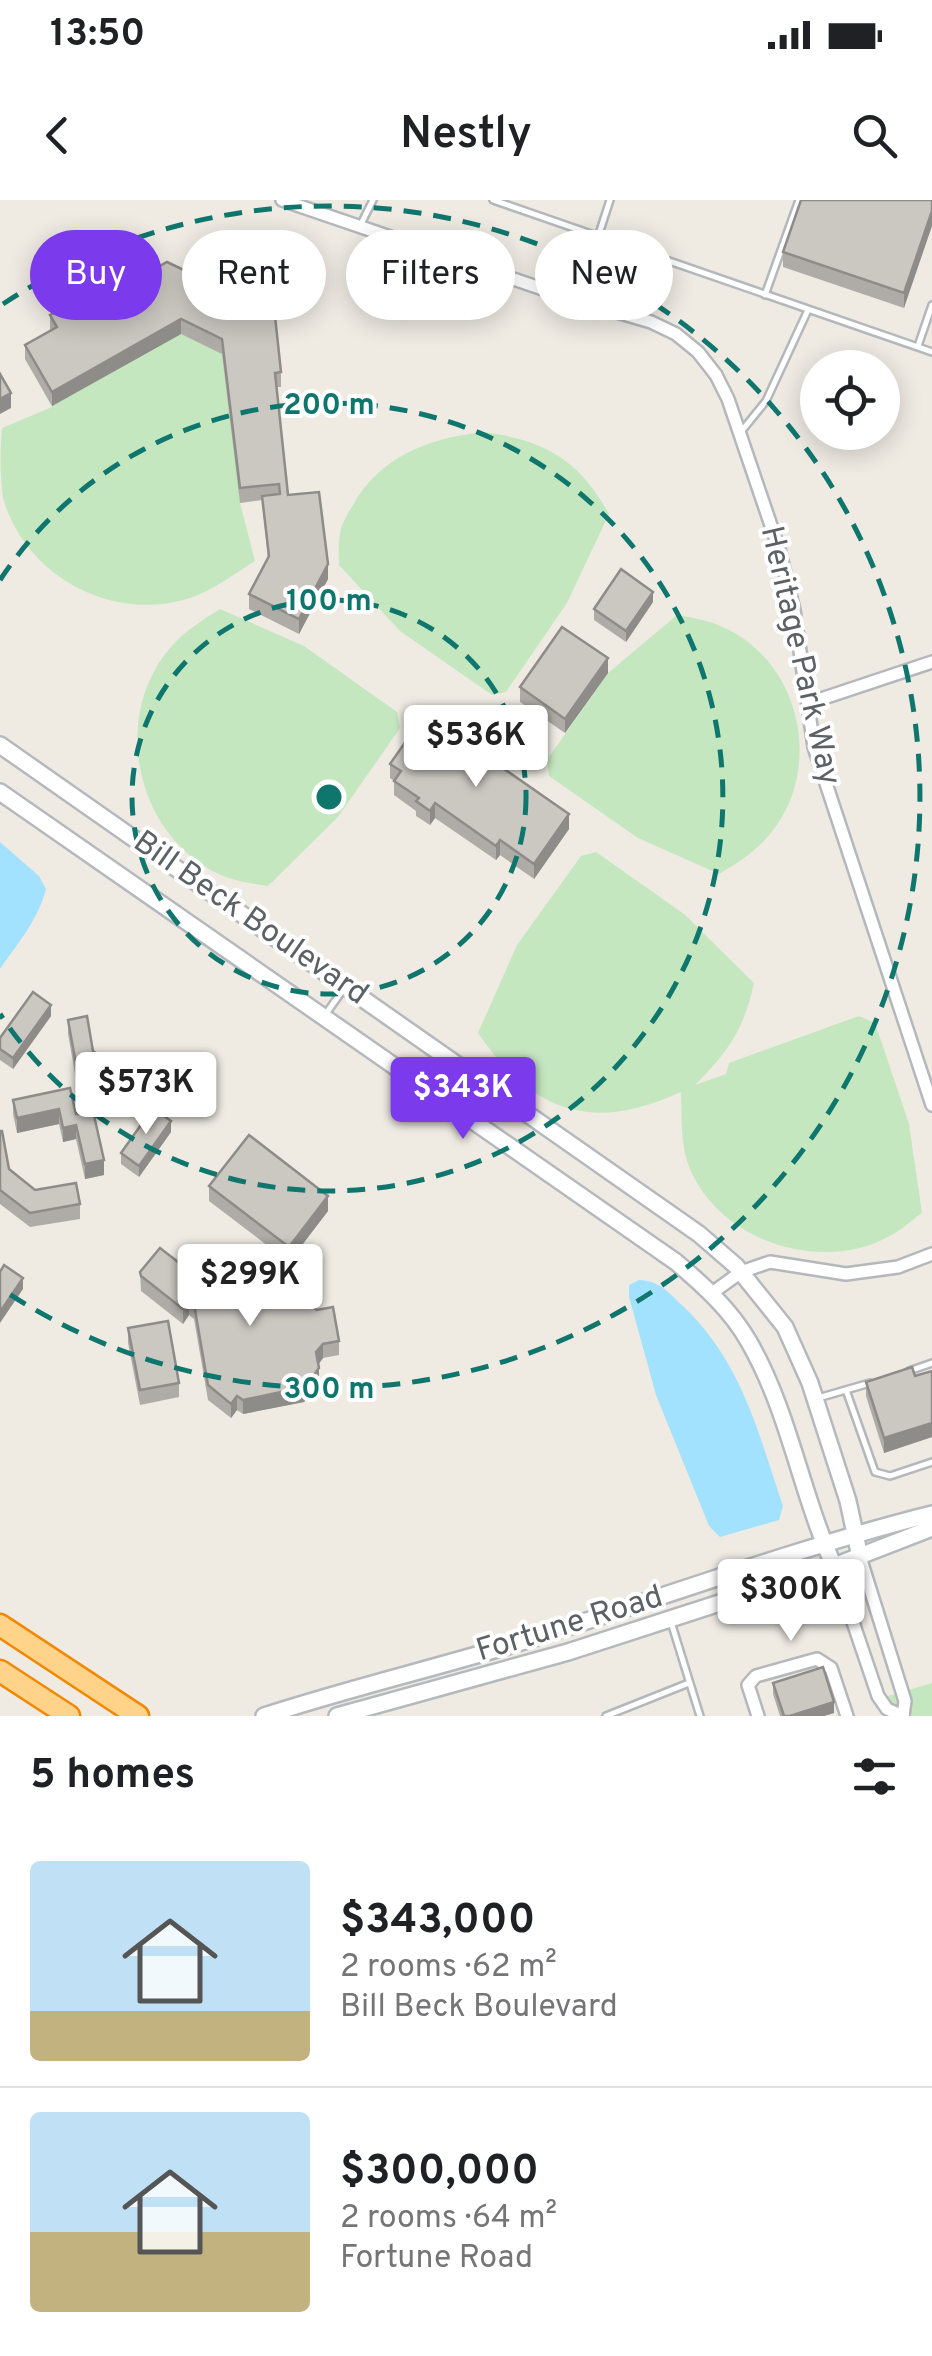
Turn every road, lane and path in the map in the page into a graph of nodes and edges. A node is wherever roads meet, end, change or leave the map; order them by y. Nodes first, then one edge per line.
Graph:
1 (282, 200) edge
2 (331, 200) edge
3 (373, 200) edge
4 (493, 200) edge
5 (610, 200) edge
6 (799, 200) edge
7 (326, 215) junction
8 (360, 226) junction
9 (580, 230) edge
10 (600, 230) edge
11 (673, 263) edge
12 (535, 284) edge
13 (765, 295) junction
14 (932, 305) edge
15 (808, 310) junction
16 (639, 320) edge
17 (918, 346) junction
18 (932, 352) edge
19 (740, 433) junction
20 (932, 662) edge
21 (809, 703) junction
22 (0, 745) edge
23 (0, 792) edge
24 (346, 986) junction
25 (324, 1017) junction
26 (932, 1105) edge
27 (932, 1254) edge
28 (740, 1272) junction
29 (712, 1292) junction
30 (932, 1364) edge
31 (898, 1374) edge
32 (881, 1380) edge
33 (846, 1390) junction
34 (815, 1399) junction
35 (932, 1462) edge
36 (932, 1514) edge
37 (932, 1528) edge
38 (856, 1533) junction
39 (824, 1543) junction
40 (860, 1557) junction
41 (834, 1566) junction
42 (664, 1596) junction
43 (670, 1620) junction
44 (0, 1625) edge
45 (0, 1671) edge
46 (688, 1683) junction
47 (68, 1716) edge
48 (138, 1716) edge
49 (264, 1716) edge
50 (337, 1716) edge
51 (606, 1716) edge
52 (700, 1716) edge
53 (758, 1716) edge
54 (848, 1716) edge
55 (903, 1716) edge

1 - 7 street, Heritage Park Way
2 - 7 street
3 - 8 lane
4 - 9 lane
5 - 10 lane
6 - 13 lane
7 - 8 street, Heritage Park Way
8 - 12 street, Heritage Park Way
11 - 13 lane
13 - 15 lane
14 - 17 lane
15 - 17 lane
15 - 19 lane
16 - 19 street, Heritage Park Way
17 - 18 lane
19 - 21 street, Heritage Park Way
20 - 21 street
21 - 26 street, Heritage Park Way
22 - 24 street, Bill Beck Boulevard
23 - 25 street, Bill Beck Boulevard
24 - 25 lane
24 - 28 street, Bill Beck Boulevard
25 - 29 street, Bill Beck Boulevard
27 - 28 street
28 - 29 street
28 - 34 street, Bill Beck Boulevard
29 - 39 street, Bill Beck Boulevard
30 - 31 lane
32 - 33 lane
33 - 34 lane
33 - 35 lane
34 - 38 street, Bill Beck Boulevard
36 - 38 street, Fortune Road
37 - 40 street, Fortune Road
38 - 39 street, Fortune Road
38 - 40 street, Bill Beck Boulevard
39 - 41 street, Bill Beck Boulevard
39 - 42 street, Fortune Road
40 - 41 street, Fortune Road
40 - 55 street, Bill Beck Boulevard
41 - 43 street, Fortune Road
41 - 55 street, Bill Beck Boulevard
42 - 43 street
42 - 49 street, Fortune Road
43 - 46 lane
43 - 50 street, Fortune Road
44 - 48 highway
45 - 47 highway
46 - 51 lane
46 - 52 lane
53 - 54 street

